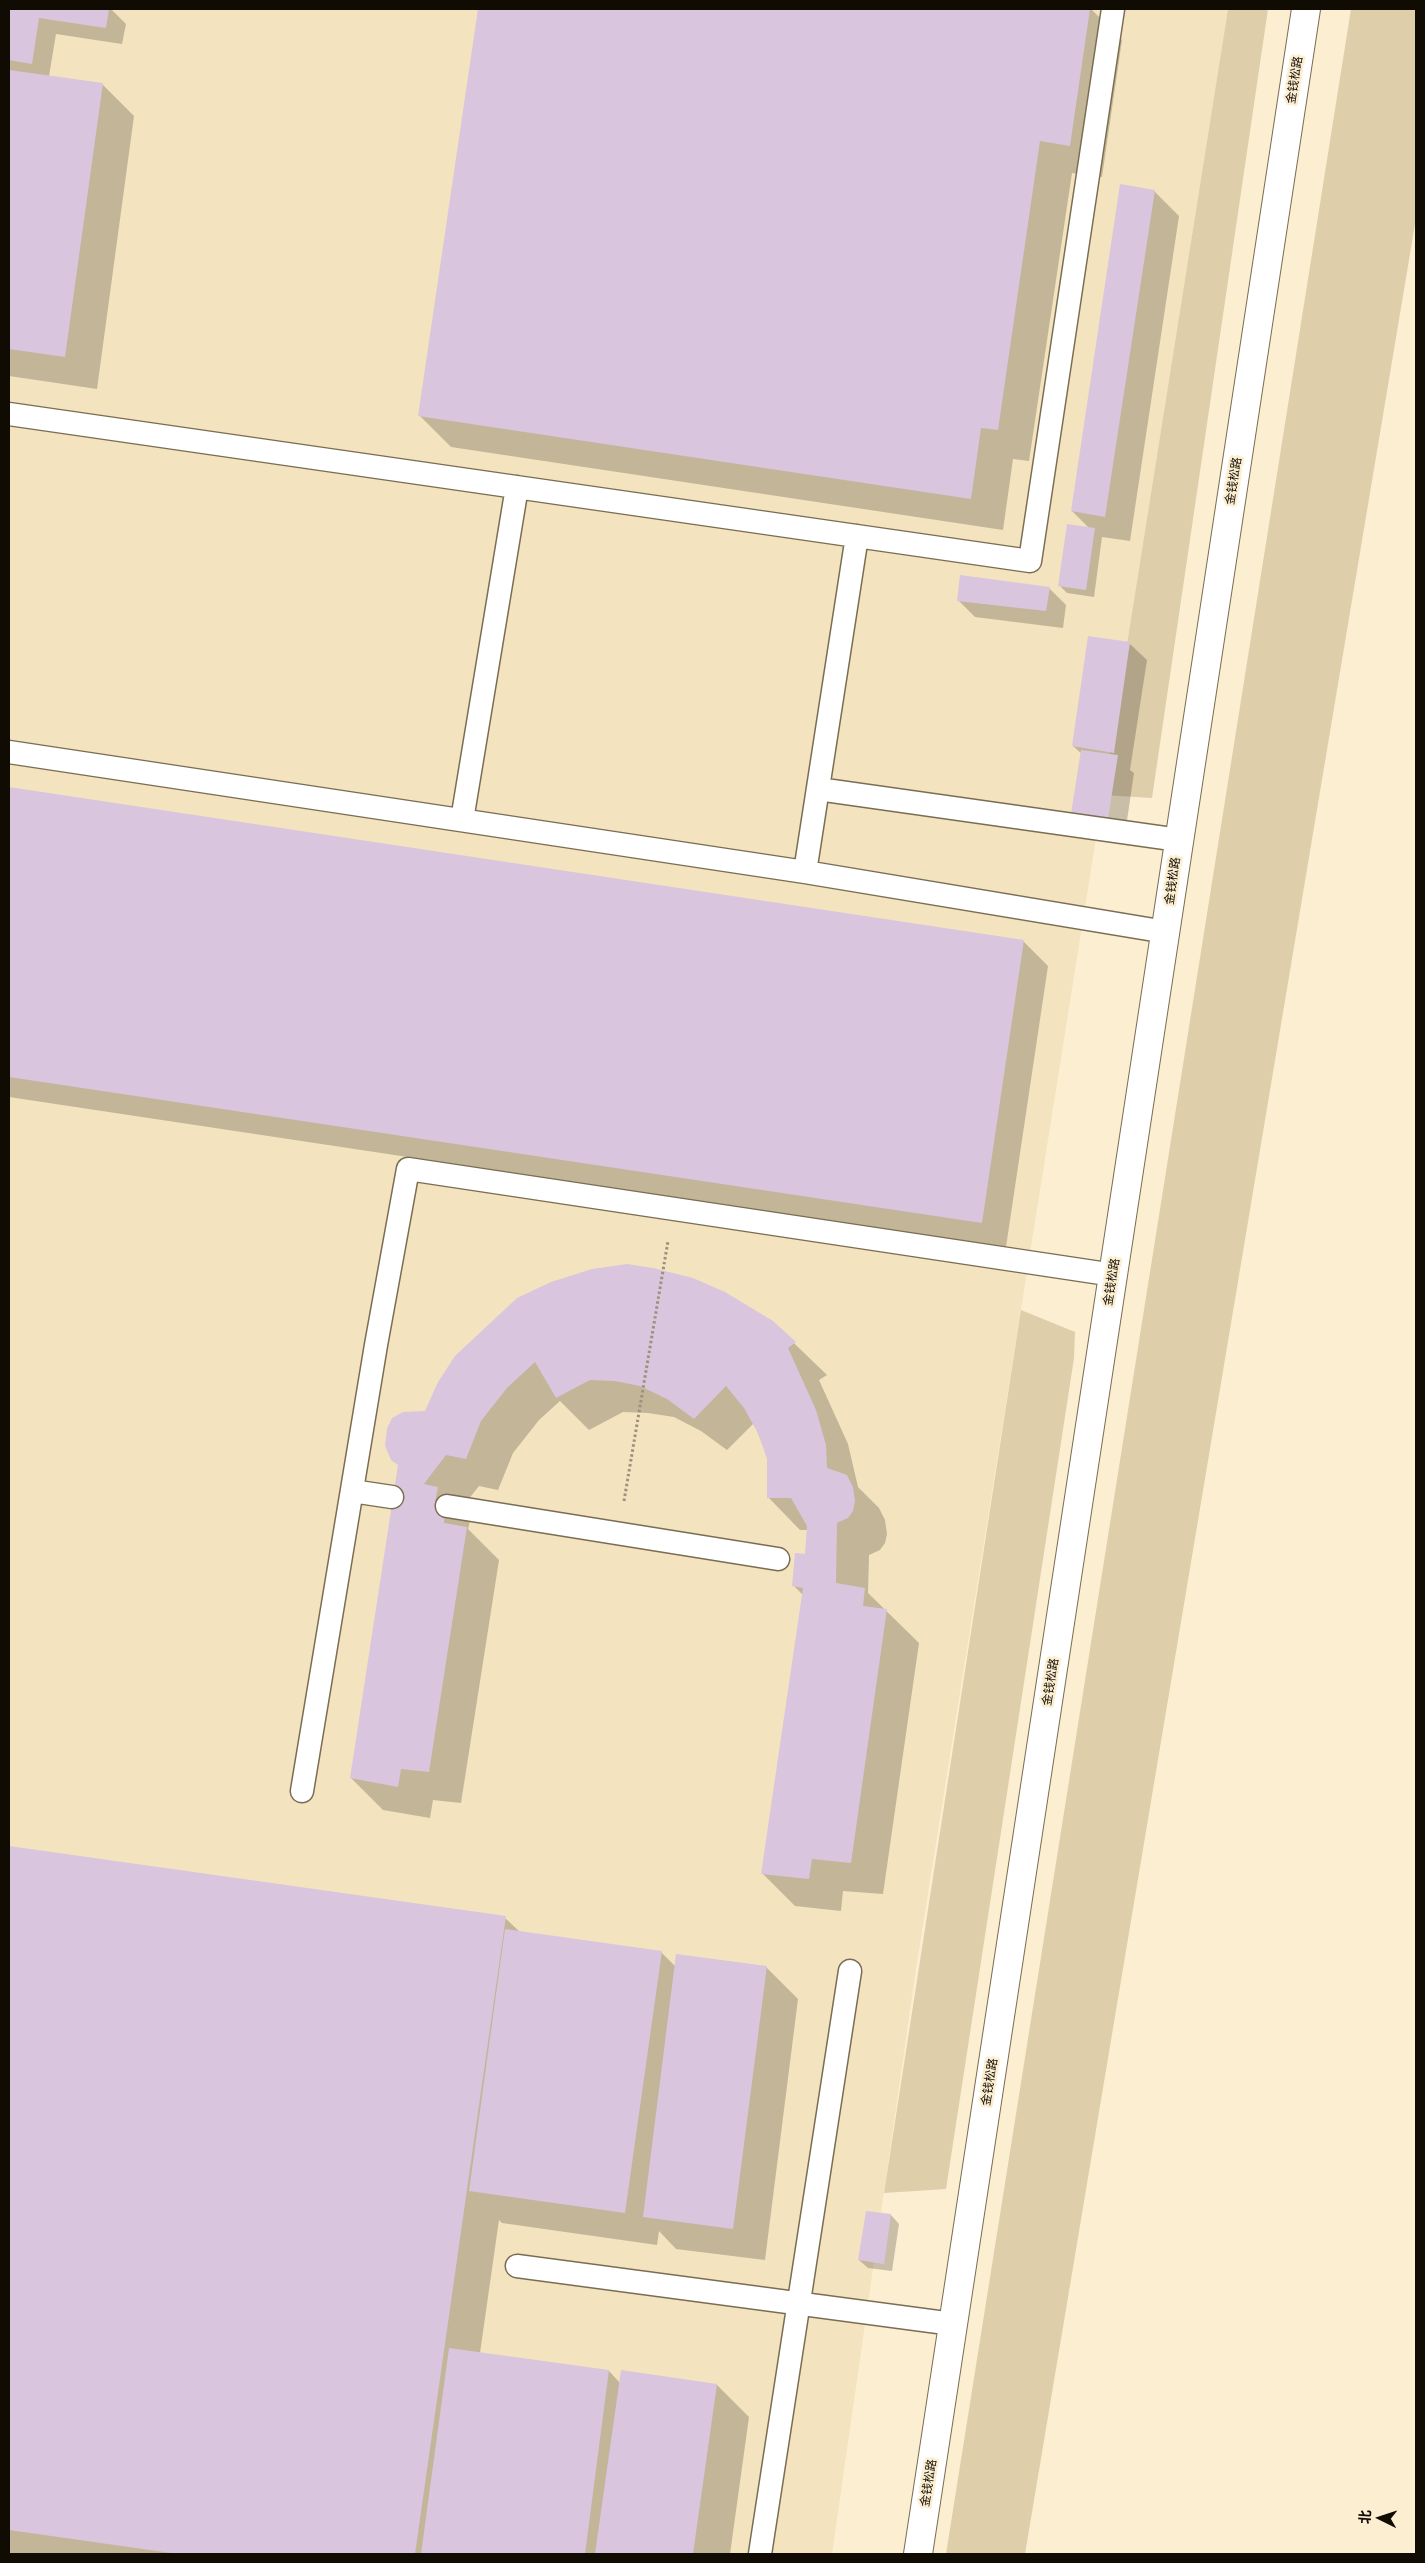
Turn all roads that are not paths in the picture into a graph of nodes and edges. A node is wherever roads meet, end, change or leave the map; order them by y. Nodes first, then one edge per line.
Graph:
1 (1113, 9) edge
2 (1306, 9) edge
3 (9, 414) edge
4 (517, 488) junction
5 (857, 536) junction
6 (9, 752) edge
7 (818, 789) junction
8 (462, 820) junction
9 (1179, 840) junction
10 (806, 872) junction
11 (1166, 932) junction
12 (1114, 1275) junction
13 (352, 1490) junction
14 (392, 1497) dead end
15 (447, 1506) dead end
16 (778, 1559) dead end
17 (302, 1791) dead end
18 (850, 1971) dead end
19 (517, 2266) dead end
20 (799, 2303) junction
21 (953, 2324) junction
22 (760, 2554) edge
23 (918, 2554) edge

1 - 5 lane
2 - 9 street, 金钱松路
3 - 4 lane
4 - 5 lane
4 - 8 lane
5 - 7 lane
6 - 8 lane
7 - 9 lane
7 - 10 lane
8 - 10 lane
9 - 11 street, 金钱松路
10 - 11 lane
11 - 12 street, 金钱松路
12 - 13 lane
12 - 21 street, 金钱松路
13 - 14 lane
13 - 17 lane
15 - 16 lane
18 - 20 lane
19 - 20 lane
20 - 21 lane
20 - 22 lane
21 - 23 street, 金钱松路

